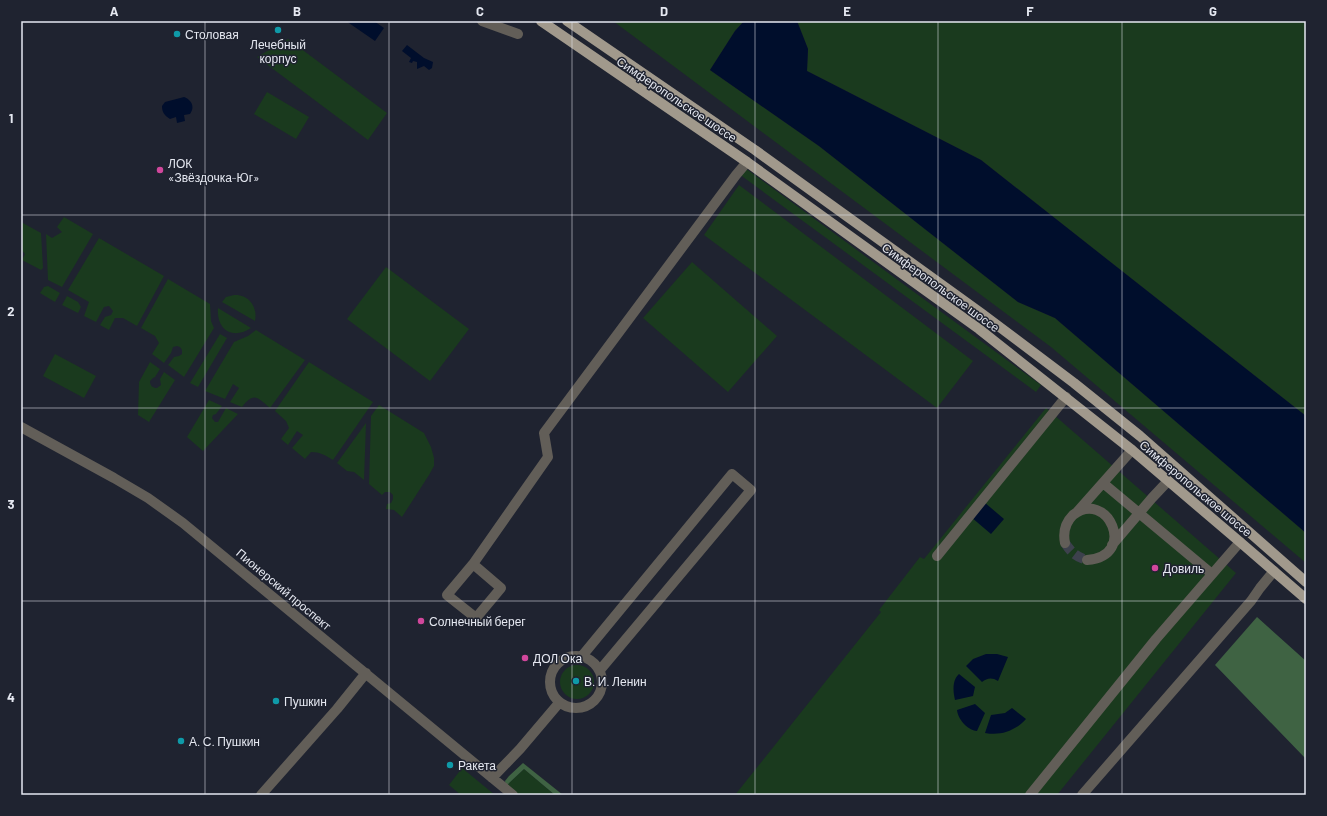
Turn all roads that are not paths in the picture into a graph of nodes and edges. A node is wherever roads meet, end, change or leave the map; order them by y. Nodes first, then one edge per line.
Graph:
1 (482, 21) edge
2 (541, 21) edge
3 (567, 21) edge
4 (518, 34) dead end
5 (747, 162) junction
6 (1066, 398) junction
7 (21, 427) edge
8 (1132, 450) junction
9 (1168, 481) junction
10 (1103, 483) junction
11 (1076, 513) junction
12 (1139, 514) junction
13 (1240, 542) junction
14 (1065, 543) dead end
15 (1112, 545) junction
16 (937, 556) dead end
17 (1087, 560) dead end
18 (472, 564) junction
19 (1274, 571) junction
20 (1212, 574) junction
21 (1306, 582) edge
22 (1306, 599) edge
23 (582, 656) junction
24 (600, 670) junction
25 (366, 673) junction
26 (559, 703) junction
27 (492, 778) junction
28 (261, 795) edge
29 (513, 795) edge
30 (1030, 795) edge
31 (1082, 795) edge

1 - 4 street
2 - 5 main road, Симферопольское шоссе
3 - 21 main road, Симферопольское шоссе
5 - 6 main road, Симферопольское шоссе
5 - 18 street
6 - 8 main road, Симферопольское шоссе
6 - 16 street
7 - 25 street, Пионерский проспект
8 - 9 main road, Симферопольское шоссе
8 - 10 street
9 - 12 street
9 - 13 main road, Симферопольское шоссе
10 - 11 street
10 - 12 street
11 - 14 street
11 - 15 street
12 - 15 street
12 - 20 street
13 - 19 main road, Симферопольское шоссе
13 - 20 street
15 - 17 street
18 - 18 street
19 - 22 main road, Симферопольское шоссе
19 - 31 street
20 - 30 street
23 - 24 street
23 - 24 street
23 - 26 street
24 - 26 street
25 - 27 street, Пионерский проспект
25 - 28 street
26 - 27 street
27 - 29 street, Пионерский проспект

